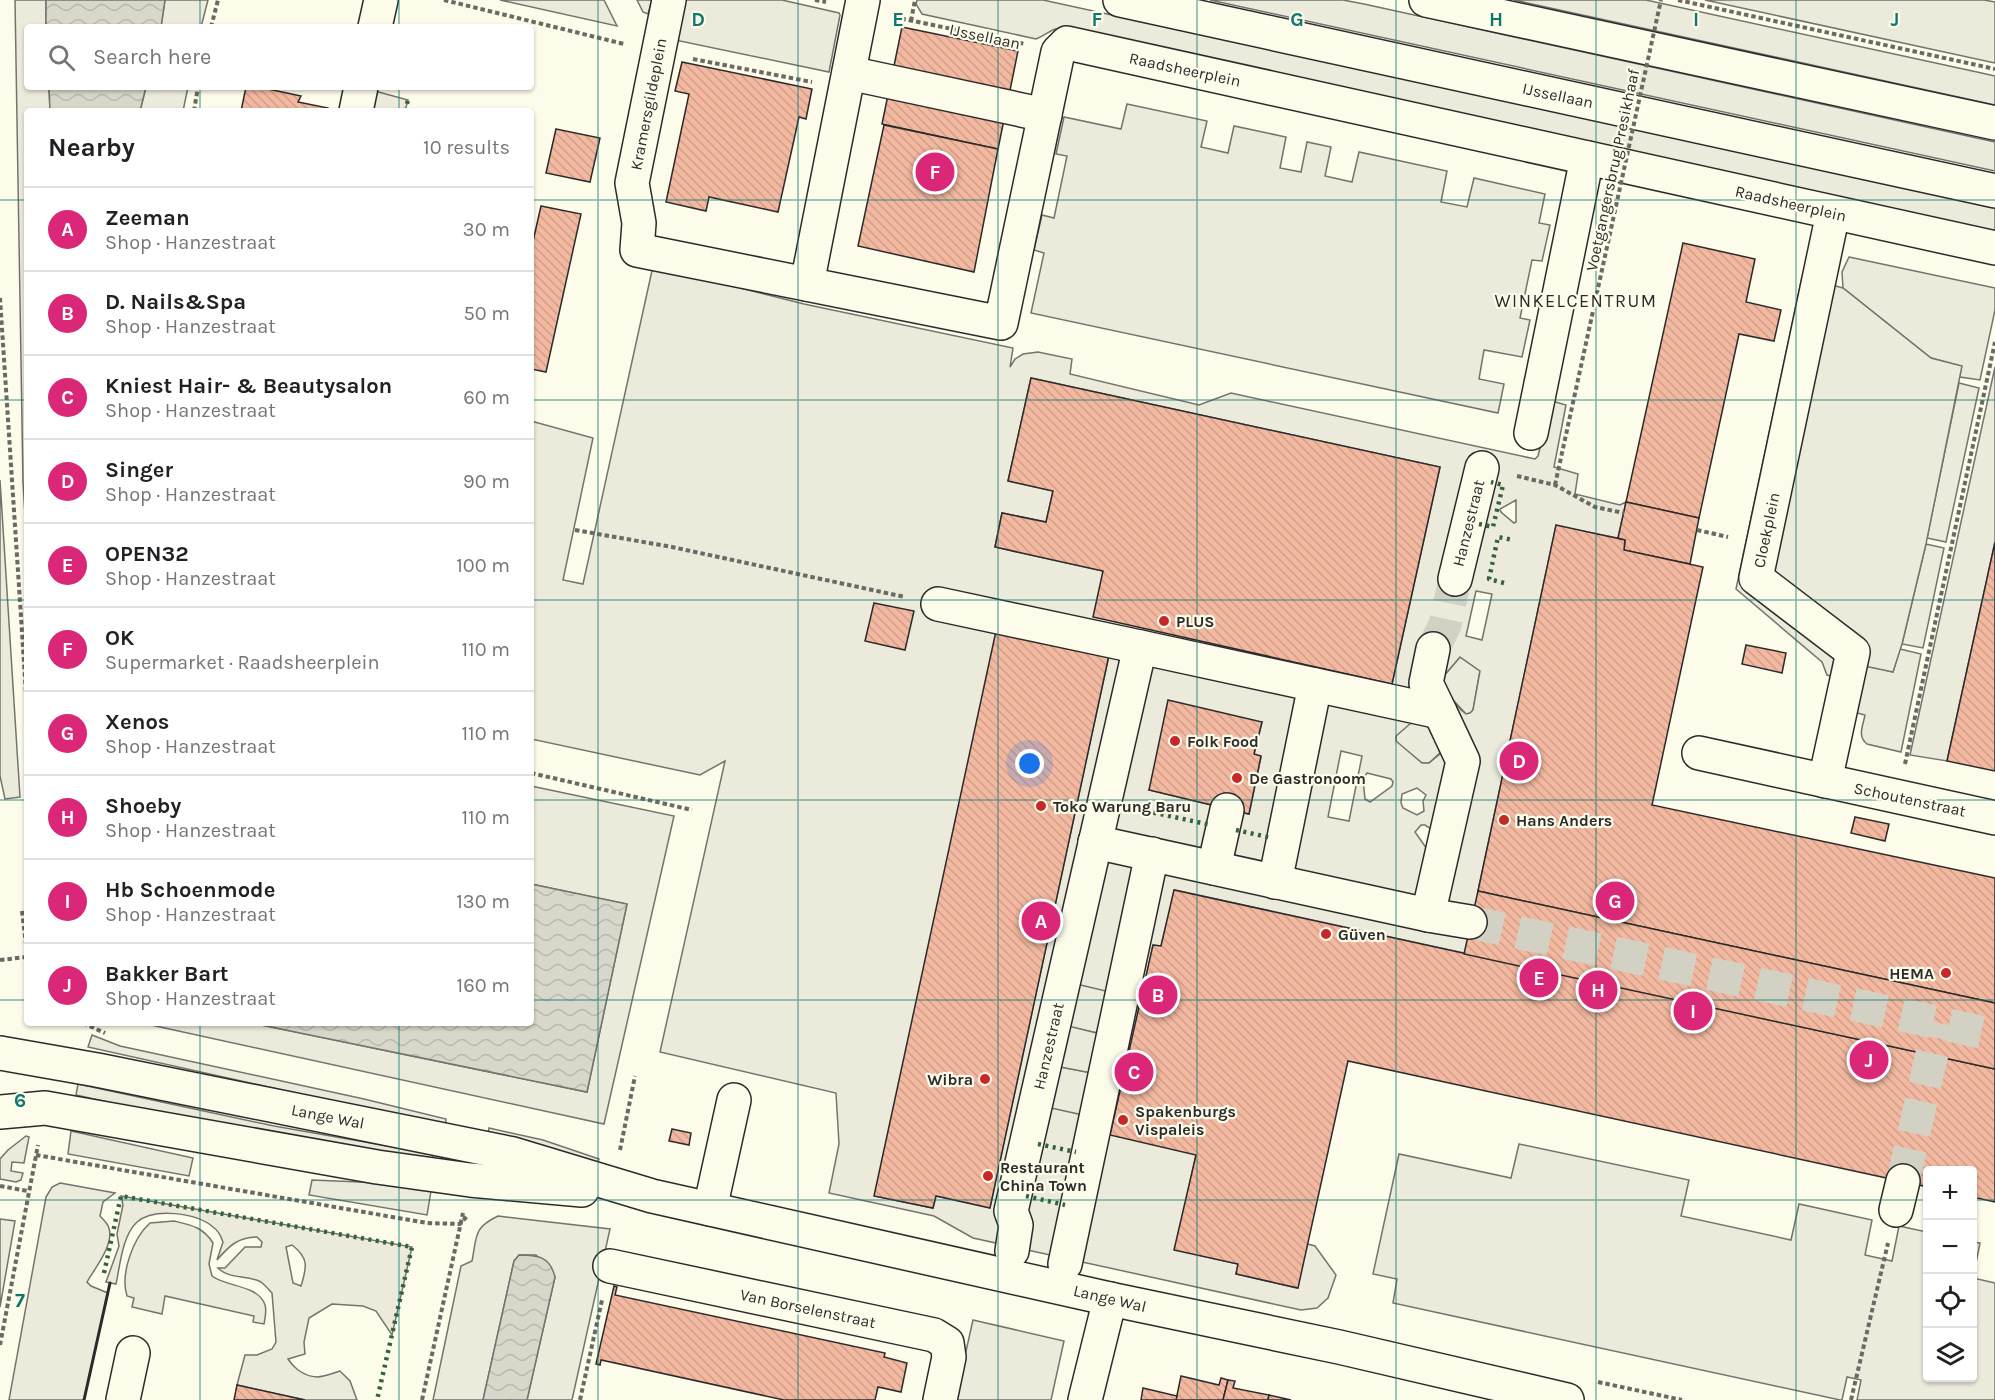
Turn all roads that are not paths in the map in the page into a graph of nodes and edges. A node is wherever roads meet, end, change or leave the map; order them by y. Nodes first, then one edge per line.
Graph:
1 (381, 0) edge
2 (669, 0) edge
3 (863, 0) edge
4 (1120, 0) edge
5 (1426, 0) edge
6 (376, 24) edge
7 (847, 81) junction
8 (360, 90) edge
9 (357, 108) edge
10 (1045, 115) junction
11 (1995, 123) edge
12 (1587, 158) junction
13 (1995, 191) edge
14 (1833, 213) junction
15 (1995, 248) edge
16 (807, 284) junction
17 (1531, 433) dead end
18 (1482, 468) road end
19 (1455, 579) tunnel mouth
20 (938, 604) road end
21 (1140, 647) junction
22 (1433, 649) tunnel mouth
23 (1315, 685) junction
24 (1440, 712) junction
25 (1699, 753) dead end
26 (1825, 781) junction
27 (1227, 810) dead end
28 (1995, 818) edge
29 (1095, 842) junction
30 (1152, 854) junction
31 (1214, 868) junction
32 (1275, 882) junction
33 (1428, 915) junction
34 (1470, 922) tunnel mouth
35 (0, 1053) edge
36 (734, 1100) dead end
37 (0, 1112) edge
38 (652, 1196) junction
39 (710, 1209) junction
40 (1012, 1251) dead end
41 (1065, 1264) dead end
42 (610, 1266) road end
43 (1110, 1299) junction
44 (133, 1353) dead end
45 (1523, 1395) edge
46 (123, 1400) edge
47 (940, 1400) edge
48 (1085, 1400) edge
49 (1568, 1400) edge

1 - 6 street
2 - 16 street, Kramersgildeplein
3 - 7 street
4 - 13 street, IJssellaan
5 - 11 street
7 - 10 street
7 - 16 street
8 - 9 street
10 - 12 street, Raadsheerplein
10 - 16 street, Kramersgildeplein
12 - 14 street, Raadsheerplein
12 - 17 street
14 - 15 street, Raadsheerplein
14 - 26 street, Cloekplein
18 - 19 street, Hanzestraat
20 - 21 street
21 - 23 street
21 - 29 street, Hanzestraat
22 - 24 street
23 - 24 street
23 - 32 street
24 - 33 street
25 - 26 street
26 - 28 street, Schoutenstraat
27 - 31 street
29 - 30 street
29 - 40 street, Hanzestraat
30 - 31 street
30 - 41 street
31 - 32 street
32 - 33 street
33 - 34 street
35 - 38 street, Lange Wal
36 - 39 street
37 - 38 street, Lange Wal
38 - 39 street, Lange Wal
39 - 43 street, Lange Wal
42 - 47 street, Van Borselenstraat
43 - 45 street, Lange Wal
43 - 48 street
44 - 46 street
45 - 49 street, Lange Wal

